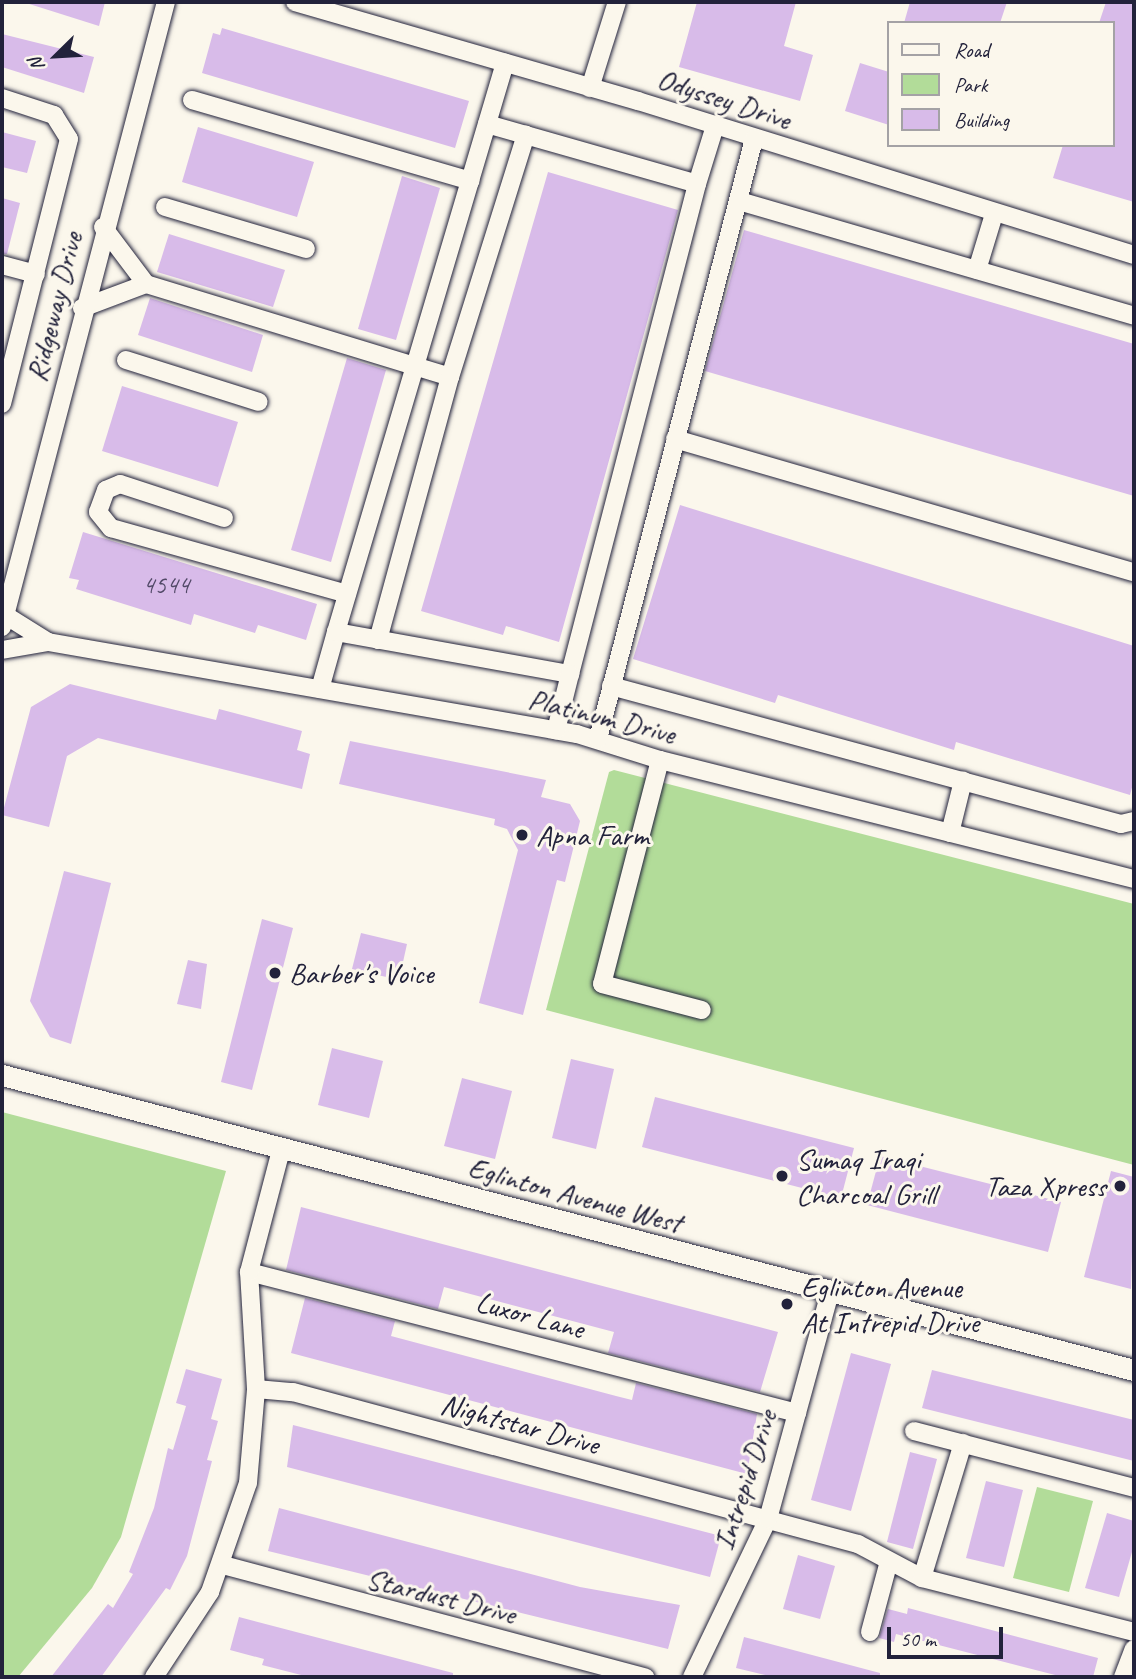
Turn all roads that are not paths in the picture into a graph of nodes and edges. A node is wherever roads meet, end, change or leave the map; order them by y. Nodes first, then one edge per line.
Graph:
1 (166, 2) edge
2 (295, 2) edge
3 (617, 2) edge
4 (505, 63) junction
5 (590, 88) junction
6 (2, 98) edge
7 (191, 100) dead end
8 (487, 124) junction
9 (715, 125) junction
10 (526, 135) junction
11 (754, 139) junction
12 (470, 181) junction
13 (697, 184) junction
14 (739, 201) junction
15 (165, 207) dead end
16 (994, 214) junction
17 (103, 227) junction
18 (306, 249) dead end
19 (1134, 255) edge
20 (2, 265) edge
21 (977, 270) junction
22 (36, 274) junction
23 (146, 284) junction
24 (82, 308) junction
25 (1134, 316) edge
26 (126, 360) dead end
27 (415, 366) junction
28 (450, 377) junction
29 (259, 402) dead end
30 (2, 404) edge
31 (675, 439) junction
32 (224, 518) dead end
33 (1134, 572) edge
34 (347, 594) junction
35 (3, 621) edge
36 (335, 632) junction
37 (378, 640) junction
38 (48, 642) junction
39 (2, 650) edge
40 (570, 674) junction
41 (611, 686) junction
42 (320, 689) junction
43 (556, 730) junction
44 (597, 739) junction
45 (660, 760) junction
46 (963, 781) junction
47 (1134, 821) edge
48 (950, 833) junction
49 (1134, 879) edge
50 (702, 1010) dead end
51 (2, 1075) edge
52 (281, 1150) junction
53 (249, 1272) junction
54 (830, 1292) junction
55 (1134, 1370) edge
56 (256, 1389) junction
57 (797, 1413) junction
58 (914, 1431) dead end
59 (962, 1443) junction
60 (1134, 1488) edge
61 (768, 1519) junction
62 (889, 1561) junction
63 (223, 1565) junction
64 (922, 1578) junction
65 (870, 1632) dead end
66 (1134, 1632) edge
67 (1134, 1649) edge
68 (154, 1677) edge
69 (645, 1677) edge
70 (692, 1677) edge
71 (1123, 1677) edge

1 - 17 street, Ridgeway Drive
2 - 4 street, Odyssey Drive
3 - 5 street
4 - 5 street, Odyssey Drive
4 - 8 street
5 - 9 street, Odyssey Drive
6 - 22 street
7 - 12 street
8 - 10 street
8 - 12 street
9 - 11 street, Odyssey Drive
9 - 13 street
10 - 13 street
10 - 28 street
11 - 14 street
11 - 16 street, Odyssey Drive
12 - 27 street
13 - 40 street
14 - 21 street
14 - 31 street
15 - 18 street
16 - 19 street, Odyssey Drive
16 - 21 street
17 - 23 street
17 - 24 street, Ridgeway Drive
20 - 22 street
21 - 25 street
22 - 30 street
23 - 24 street
23 - 27 street
24 - 35 street, Ridgeway Drive
26 - 29 street
27 - 28 street
27 - 34 street
28 - 37 street
31 - 33 street
31 - 41 street
32 - 34 street
34 - 36 street
35 - 38 street, Platinum Drive
36 - 37 street
36 - 42 street
37 - 40 street
38 - 39 street, Platinum Drive
38 - 42 street, Platinum Drive
40 - 43 street
41 - 44 street
41 - 46 street
42 - 43 street, Platinum Drive
43 - 44 street, Platinum Drive
44 - 45 street, Platinum Drive
45 - 48 street, Platinum Drive
45 - 50 street
46 - 47 street
46 - 48 street
48 - 49 street, Platinum Drive
51 - 52 main road, Eglinton Avenue West
52 - 53 street
52 - 54 main road, Eglinton Avenue West
53 - 56 street
53 - 57 street, Luxor Lane
54 - 55 main road, Eglinton Avenue West
54 - 57 street, Intrepid Drive
56 - 61 street, Nightstar Drive
56 - 63 street
57 - 61 street, Intrepid Drive
58 - 59 street
59 - 60 street
59 - 64 street
61 - 62 street, Nightstar Drive
61 - 70 street, Intrepid Drive
62 - 64 street, Nightstar Drive
62 - 65 street
63 - 68 street
63 - 69 street, Stardust Drive
64 - 66 street, Nightstar Drive
67 - 71 street

